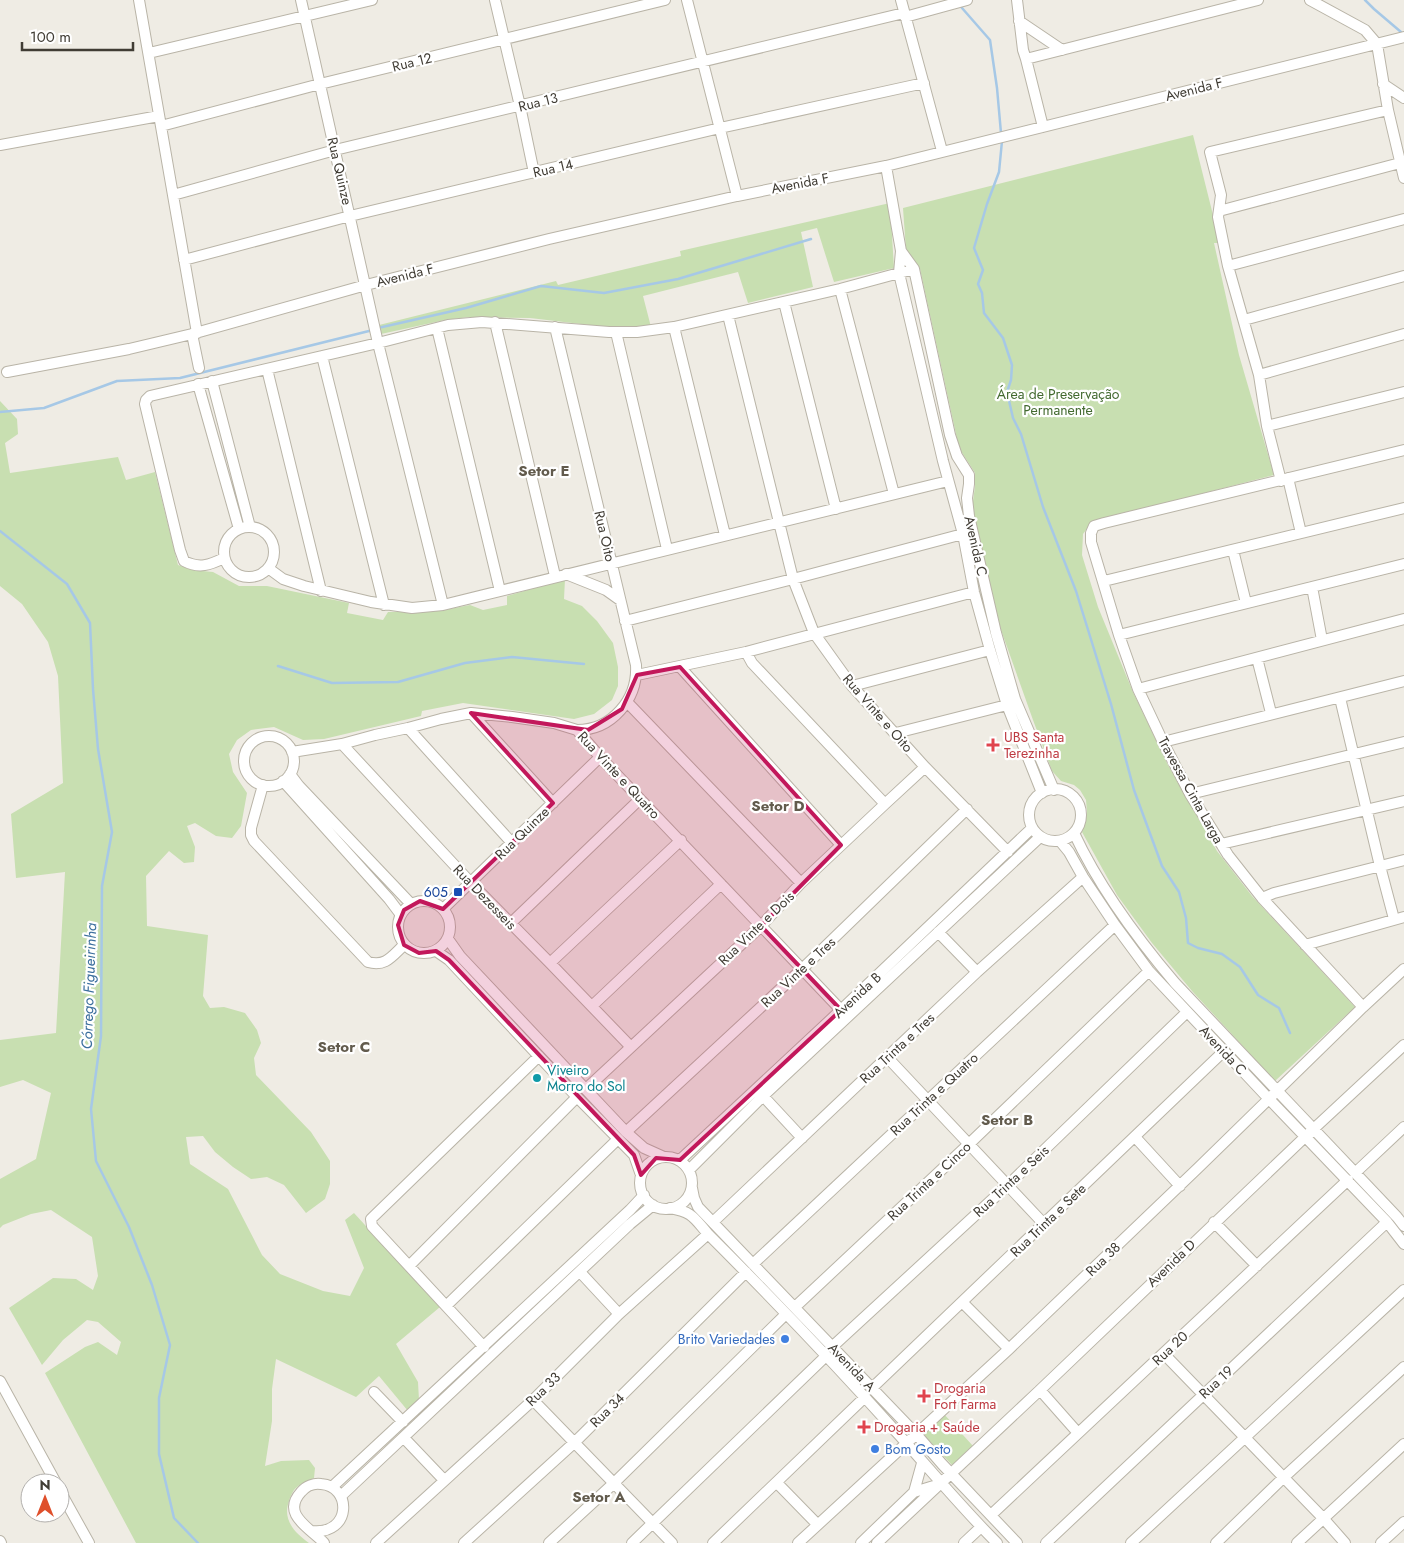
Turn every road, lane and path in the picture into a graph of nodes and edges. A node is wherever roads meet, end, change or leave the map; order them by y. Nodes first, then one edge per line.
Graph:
1 (140, 0) edge
2 (300, 0) edge
3 (372, 0) edge
4 (495, 0) edge
5 (665, 0) edge
6 (687, 0) edge
7 (901, 0) edge
8 (967, 0) edge
9 (1017, 0) edge
10 (1258, 0) edge
11 (1310, 0) edge
12 (905, 15) junction
13 (304, 17) junction
14 (1019, 21) junction
15 (1404, 38) edge
16 (504, 40) junction
17 (1377, 44) junction
18 (1062, 50) junction
19 (149, 53) junction
20 (1026, 59) junction
21 (702, 62) junction
22 (924, 83) junction
23 (320, 84) junction
24 (1383, 84) junction
25 (1404, 98) edge
26 (520, 106) junction
27 (1388, 110) junction
28 (160, 121) junction
29 (1043, 127) junction
30 (720, 128) junction
31 (0, 145) edge
32 (335, 150) junction
33 (942, 151) junction
34 (1400, 163) junction
35 (886, 166) junction
36 (534, 173) junction
37 (1404, 178) edge
38 (173, 196) junction
39 (737, 196) junction
40 (1219, 211) junction
41 (350, 216) junction
42 (1404, 219) edge
43 (901, 251) junction
44 (184, 260) junction
45 (1228, 266) junction
46 (914, 269) junction
47 (899, 273) junction
48 (1404, 276) edge
49 (366, 285) junction
50 (840, 289) junction
51 (784, 302) junction
52 (728, 315) junction
53 (1244, 320) junction
54 (495, 322) junction
55 (556, 327) junction
56 (437, 328) junction
57 (674, 328) junction
58 (616, 332) junction
59 (194, 334) junction
60 (376, 334) junction
61 (1404, 334) edge
62 (322, 356) junction
63 (199, 368) dead end
64 (267, 368) junction
65 (7, 372) dead end
66 (1259, 375) junction
67 (212, 381) junction
68 (198, 384) junction
69 (1404, 392) edge
70 (1267, 426) junction
71 (1404, 450) edge
72 (962, 462) junction
73 (1284, 480) junction
74 (948, 481) junction
75 (969, 487) junction
76 (894, 494) junction
77 (1404, 508) edge
78 (836, 509) junction
79 (778, 522) junction
80 (245, 528) junction
81 (1301, 533) junction
82 (963, 534) junction
83 (726, 535) junction
84 (667, 549) junction
85 (1233, 550) junction
86 (224, 558) junction
87 (611, 563) junction
88 (1404, 564) edge
89 (268, 568) junction
90 (560, 575) junction
91 (793, 579) junction
92 (1104, 581) junction
93 (1312, 587) junction
94 (321, 590) junction
95 (500, 591) junction
96 (974, 592) junction
97 (620, 600) junction
98 (1246, 603) junction
99 (384, 604) junction
100 (443, 605) junction
101 (1404, 619) edge
102 (625, 621) junction
103 (814, 633) junction
104 (1119, 635) junction
105 (1322, 640) junction
106 (990, 650) junction
107 (746, 652) junction
108 (1257, 658) junction
109 (680, 667) junction
110 (637, 675) junction
111 (1404, 681) edge
112 (852, 686) junction
113 (1138, 689) junction
114 (1340, 698) junction
115 (627, 702) junction
116 (1007, 705) junction
117 (471, 713) junction
118 (1271, 713) junction
119 (408, 728) junction
120 (577, 730) junction
121 (896, 733) junction
122 (1163, 742) junction
123 (1404, 742) edge
124 (342, 744) junction
125 (292, 752) junction
126 (1354, 754) junction
127 (600, 757) junction
128 (925, 767) junction
129 (286, 778) junction
130 (263, 785) junction
131 (1054, 790) junction
132 (1042, 793) junction
133 (1190, 794) junction
134 (640, 799) junction
135 (1404, 801) edge
136 (553, 803) junction
137 (885, 804) junction
138 (967, 809) junction
139 (1367, 810) junction
140 (1032, 828) junction
141 (1074, 833) junction
142 (1040, 837) junction
143 (681, 840) junction
144 (1060, 841) junction
145 (512, 843) junction
146 (1221, 844) junction
147 (842, 845) junction
148 (1008, 852) junction
149 (1404, 860) edge
150 (1380, 866) junction
151 (1084, 877) junction
152 (471, 883) junction
153 (801, 883) junction
154 (721, 884) junction
155 (1262, 898) junction
156 (411, 904) junction
157 (443, 909) junction
158 (401, 915) junction
159 (1399, 918) edge
160 (511, 923) junction
161 (1115, 925) junction
162 (762, 926) junction
163 (938, 932) junction
164 (448, 939) junction
165 (404, 945) junction
166 (1305, 945) junction
167 (436, 951) junction
168 (550, 963) junction
169 (802, 969) junction
170 (1404, 969) edge
171 (1149, 971) junction
172 (977, 972) junction
173 (592, 1006) junction
174 (1363, 1007) junction
175 (841, 1010) junction
176 (1187, 1012) junction
177 (1404, 1045) edge
178 (630, 1046) junction
179 (1224, 1051) junction
180 (539, 1056) junction
181 (887, 1057) junction
182 (586, 1089) junction
183 (1277, 1091) junction
184 (763, 1096) junction
185 (577, 1097) junction
186 (928, 1099) junction
187 (1269, 1099) junction
188 (1404, 1127) edge
189 (626, 1132) junction
190 (1310, 1132) junction
191 (1135, 1137) junction
192 (802, 1138) junction
193 (618, 1139) junction
194 (970, 1144) junction
195 (664, 1157) junction
196 (680, 1160) junction
197 (689, 1170) junction
198 (641, 1175) junction
199 (1352, 1176) junction
200 (1008, 1185) junction
201 (1180, 1186) junction
202 (692, 1188) junction
203 (644, 1195) junction
204 (653, 1205) junction
205 (670, 1208) junction
206 (1401, 1214) edge
207 (713, 1222) junction
208 (1214, 1222) junction
209 (1387, 1222) junction
210 (1044, 1224) junction
211 (1404, 1226) edge
212 (708, 1234) junction
213 (1404, 1244) edge
214 (409, 1266) junction
215 (1256, 1266) junction
216 (749, 1268) junction
217 (580, 1272) junction
218 (1404, 1290) edge
219 (962, 1302) junction
220 (446, 1306) junction
221 (795, 1307) junction
222 (619, 1314) junction
223 (786, 1314) junction
224 (484, 1347) junction
225 (832, 1348) junction
226 (1009, 1349) junction
227 (1164, 1354) junction
228 (826, 1356) junction
229 (1404, 1367) edge
230 (0, 1381) edge
231 (872, 1388) junction
232 (1040, 1390) junction
233 (374, 1392) dead end
234 (1202, 1395) junction
235 (864, 1398) junction
236 (533, 1400) junction
237 (403, 1422) junction
238 (1078, 1433) junction
239 (916, 1434) junction
240 (1244, 1437) junction
241 (404, 1438) junction
242 (575, 1442) junction
243 (906, 1443) junction
244 (925, 1444) junction
245 (1404, 1444) edge
246 (915, 1454) junction
247 (922, 1463) junction
248 (51, 1473) edge
249 (951, 1473) junction
250 (1283, 1478) junction
251 (444, 1480) junction
252 (777, 1483) junction
253 (940, 1483) junction
254 (613, 1484) junction
255 (332, 1487) junction
256 (914, 1492) junction
257 (341, 1496) junction
258 (70, 1508) edge
259 (991, 1515) junction
260 (1323, 1518) junction
261 (1404, 1522) edge
262 (653, 1524) junction
263 (817, 1524) junction
264 (981, 1527) junction
265 (328, 1530) junction
266 (312, 1531) junction
267 (89, 1543) edge
268 (326, 1543) edge
269 (376, 1543) edge
270 (464, 1543) edge
271 (549, 1543) edge
272 (632, 1543) edge
273 (672, 1543) edge
274 (714, 1543) edge
275 (798, 1543) edge
276 (860, 1543) edge
277 (877, 1543) edge
278 (964, 1543) edge
279 (997, 1543) edge
280 (1017, 1543) edge
281 (1046, 1543) edge
282 (1131, 1543) edge
283 (1216, 1543) edge
284 (1296, 1543) edge
285 (1345, 1543) edge
286 (1381, 1543) edge

1 - 19 street
2 - 13 street, Rua Quinze
3 - 13 street
4 - 16 street
5 - 16 street, Rua 12
6 - 21 street
7 - 12 street
8 - 12 street, Rua 13
9 - 14 street
10 - 18 street
11 - 17 street
12 - 21 street, Rua 13
12 - 22 street
13 - 19 street
13 - 23 street, Rua Quinze
14 - 18 street
14 - 20 street
15 - 17 street, Avenida F
16 - 23 street, Rua 12
16 - 26 street
17 - 24 street
17 - 29 street, Avenida F
18 - 20 street
19 - 28 street
20 - 29 street
21 - 26 street, Rua 13
21 - 30 street
22 - 30 street, Rua 14
22 - 33 street
23 - 28 street, Rua 12
23 - 32 street, Rua Quinze
24 - 25 street
24 - 27 street
26 - 32 street, Rua 13
26 - 36 street
27 - 34 street
27 - 40 street
28 - 31 street, Rua 12
28 - 38 street
29 - 33 street, Avenida F
30 - 36 street, Rua 14
30 - 39 street
32 - 38 street, Rua 13
32 - 41 street, Rua Quinze
33 - 35 street, Avenida F
34 - 37 street
34 - 40 street
35 - 39 street, Avenida F
35 - 43 street
36 - 41 street, Rua 14
38 - 44 street
39 - 49 street, Avenida F
40 - 45 street
41 - 44 street, Rua 14
41 - 49 street, Rua Quinze
42 - 45 street
43 - 46 street
43 - 47 street, Avenida C
44 - 59 street
45 - 53 street
46 - 47 street
46 - 72 street, Avenida C
47 - 50 street
47 - 74 street, Avenida C
48 - 53 street
49 - 59 street, Avenida F
49 - 60 street, Rua Quinze
50 - 51 street
50 - 76 street
51 - 52 street
51 - 78 street
52 - 57 street
52 - 79 street, Rua Vinte e Oito
53 - 66 street
54 - 55 street
54 - 56 street
54 - 90 street
55 - 58 street
55 - 87 street, Rua Oito
56 - 60 street
56 - 95 street
57 - 58 street
57 - 83 street
58 - 84 street
59 - 63 street
59 - 65 street, Avenida F
60 - 62 street
60 - 100 street, Rua Quinze
61 - 66 street
62 - 64 street
62 - 99 street
64 - 67 street
64 - 94 street
66 - 70 street
67 - 68 street
67 - 80 street
68 - 80 street
68 - 86 street
69 - 70 street
70 - 73 street
71 - 73 street
72 - 74 street
72 - 75 street, Avenida C
73 - 81 street
73 - 92 street, Travessa Cinta Larga
74 - 75 street
74 - 76 street
74 - 82 street, Avenida C
75 - 131 street, Avenida C
76 - 78 street
77 - 81 street
78 - 79 street
79 - 83 street
79 - 91 street, Rua Vinte e Oito
80 - 86 street
80 - 89 street
81 - 85 street
82 - 91 street
82 - 96 street, Avenida C
83 - 84 street
84 - 87 street
85 - 92 street
85 - 98 street
86 - 89 street
87 - 90 street
87 - 97 street, Rua Oito
88 - 93 street
89 - 94 street
90 - 95 street
90 - 97 street
91 - 102 street
91 - 103 street, Rua Vinte e Oito
92 - 104 street, Travessa Cinta Larga
93 - 98 street
93 - 105 street
94 - 99 street
95 - 100 street
96 - 103 street
96 - 106 street, Avenida C
97 - 102 street, Rua Oito
98 - 104 street
99 - 100 street
101 - 105 street
102 - 110 street, Rua Oito
103 - 107 street
103 - 112 street, Rua Vinte e Oito
104 - 113 street, Travessa Cinta Larga
105 - 108 street
106 - 112 street
106 - 116 street, Avenida C
107 - 109 street
107 - 137 street
108 - 113 street
108 - 118 street
109 - 110 street
109 - 147 street
110 - 115 street
111 - 114 street
112 - 121 street, Rua Vinte e Oito
113 - 122 street, Travessa Cinta Larga
114 - 118 street
114 - 126 street
115 - 120 street
115 - 153 street
116 - 121 street
116 - 132 street, Avenida C
117 - 119 street, Rua Vinte e Quatro
117 - 120 street, Rua Vinte e Quatro
117 - 136 street
118 - 122 street
119 - 124 street, Rua Vinte e Quatro
119 - 145 street
120 - 127 street, Rua Vinte e Quatro
121 - 128 street, Rua Vinte e Oito
122 - 133 street, Travessa Cinta Larga
123 - 126 street
124 - 125 street, Rua Vinte e Quatro
124 - 152 street, Rua Dezesseis
125 - 129 street
125 - 130 street
126 - 133 street
126 - 139 street
127 - 134 street, Rua Vinte e Quatro
127 - 136 street, Rua Quinze
128 - 137 street, Rua Vinte e Dois
128 - 138 street, Rua Vinte e Oito
129 - 130 street
129 - 156 street
129 - 158 street
130 - 165 street
131 - 132 street
131 - 141 street
132 - 140 street
133 - 146 street, Travessa Cinta Larga
134 - 143 street, Rua Vinte e Quatro
134 - 160 street
135 - 139 street
136 - 145 street, Rua Quinze
137 - 147 street, Rua Vinte e Dois
138 - 148 street, Rua Vinte e Oito
138 - 169 street, Rua Vinte e Tres
139 - 146 street
139 - 150 street
140 - 142 street
140 - 148 street, Avenida B
141 - 144 street
141 - 183 street, Avenida C
142 - 144 street
142 - 163 street, Avenida B
143 - 154 street, Rua Vinte e Quatro
143 - 168 street
144 - 151 street, Avenida C
145 - 152 street, Rua Quinze
146 - 155 street, Travessa Cinta Larga
147 - 153 street, Rua Vinte e Dois
148 - 175 street, Avenida B
149 - 150 street
150 - 155 street
150 - 159 street
151 - 161 street, Avenida C
151 - 172 street, Rua Trinta e Tres
152 - 157 street, Rua Quinze
152 - 160 street, Rua Dezesseis
153 - 162 street, Rua Vinte e Dois
154 - 162 street, Rua Vinte e Quatro
154 - 173 street
155 - 166 street, Travessa Cinta Larga
156 - 157 street
156 - 158 street
157 - 164 street
158 - 165 street
159 - 166 street
160 - 168 street, Rua Dezesseis
161 - 171 street, Avenida C
161 - 186 street, Rua Trinta e Quatro
162 - 169 street, Rua Vinte e Quatro
162 - 178 street, Rua Vinte e Dois
163 - 172 street
163 - 184 street, Avenida B
164 - 167 street
164 - 182 street
165 - 167 street
166 - 174 street, Travessa Cinta Larga
167 - 180 street
168 - 173 street, Rua Dezesseis
169 - 175 street, Rua Vinte e Quatro
169 - 189 street, Rua Vinte e Tres
170 - 174 street, Rua 38
171 - 176 street, Avenida C
171 - 194 street, Rua Trinta e Cinco
172 - 181 street, Rua Trinta e Tres
173 - 178 street, Rua Dezesseis
174 - 183 street, Rua 38
175 - 196 street, Avenida B
176 - 179 street, Avenida C
176 - 200 street, Rua Trinta e Seis
177 - 190 street, Avenida D
178 - 182 street, Rua Vinte e Dois
179 - 187 street, Avenida C
179 - 191 street, Rua Trinta e Sete
180 - 185 street
180 - 214 street
181 - 186 street
181 - 192 street, Rua Trinta e Tres
182 - 189 street
183 - 187 street, Rua 38
183 - 190 street, Avenida C
184 - 192 street
184 - 197 street, Avenida B
185 - 193 street
185 - 214 street
186 - 194 street
186 - 216 street, Rua Trinta e Quatro
187 - 190 street, Avenida C
187 - 201 street, Rua 38
188 - 199 street, Rua 20
189 - 195 street
190 - 199 street, Avenida C
190 - 208 street, Avenida D
191 - 201 street
191 - 210 street, Rua Trinta e Sete
192 - 207 street, Rua Trinta e Tres
193 - 198 street
193 - 220 street
194 - 200 street
194 - 221 street, Rua Trinta e Cinco
195 - 196 street
195 - 198 street
196 - 197 street
197 - 202 street
198 - 203 street
199 - 206 street, Avenida C
199 - 209 street, Avenida C
199 - 215 street, Rua 20
200 - 210 street
200 - 225 street, Rua Trinta e Seis
201 - 226 street, Rua 38
202 - 205 street
202 - 207 street, Avenida A
203 - 204 street
203 - 224 street
204 - 205 street
204 - 217 street
205 - 212 street, Avenida A
206 - 211 street, Avenida C
207 - 216 street, Avenida A
208 - 215 street
208 - 232 street, Avenida D
209 - 213 street, Avenida C
209 - 234 street, Rua 19
210 - 219 street, Rua Trinta e Sete
212 - 216 street, Avenida A
212 - 222 street, Rua 33
214 - 220 street
215 - 227 street, Rua 20
216 - 221 street, Avenida A
216 - 223 street, Avenida A
216 - 242 street, Rua 34
217 - 222 street
217 - 241 street
218 - 240 street
219 - 226 street
219 - 231 street, Rua Trinta e Sete
220 - 224 street
221 - 225 street, Avenida A
222 - 236 street, Rua 33
223 - 228 street, Avenida A
223 - 254 street
224 - 237 street
225 - 231 street, Avenida A
226 - 239 street, Rua 38
227 - 234 street
227 - 238 street, Rua 20
228 - 235 street, Avenida A
228 - 262 street
229 - 250 street
230 - 248 street
231 - 239 street, Avenida A
232 - 238 street
232 - 249 street, Avenida D
233 - 237 street
234 - 240 street
234 - 281 street, Rua 19
235 - 243 street, Avenida A
235 - 252 street
236 - 242 street
236 - 251 street, Rua 33
237 - 255 street
238 - 259 street, Rua 20
239 - 243 street, Rua 38
239 - 244 street, Avenida A
240 - 250 street
240 - 282 street
241 - 251 street
241 - 257 street
242 - 254 street
242 - 270 street, Rua 34
243 - 246 street, Avenida A
243 - 263 street, Rua 38
244 - 246 street
244 - 249 street, Avenida A
245 - 260 street
246 - 247 street, Avenida A
247 - 253 street, Avenida A
247 - 256 street
249 - 253 street, Avenida D
249 - 259 street, Avenida A
250 - 260 street
250 - 283 street
251 - 269 street, Rua 33
252 - 263 street
252 - 274 street
253 - 256 street, Avenida D
253 - 264 street, Avenida A
253 - 277 street, Avenida D
254 - 262 street
254 - 271 street
255 - 257 street
255 - 266 street
256 - 276 street, Avenida D
257 - 265 street
258 - 267 street
259 - 280 street, Avenida A
260 - 284 street
260 - 285 street
261 - 286 street
262 - 272 street
262 - 273 street
263 - 275 street, Rua 38
264 - 278 street
264 - 279 street, Avenida A
265 - 266 street
265 - 268 street
266 - 268 street

